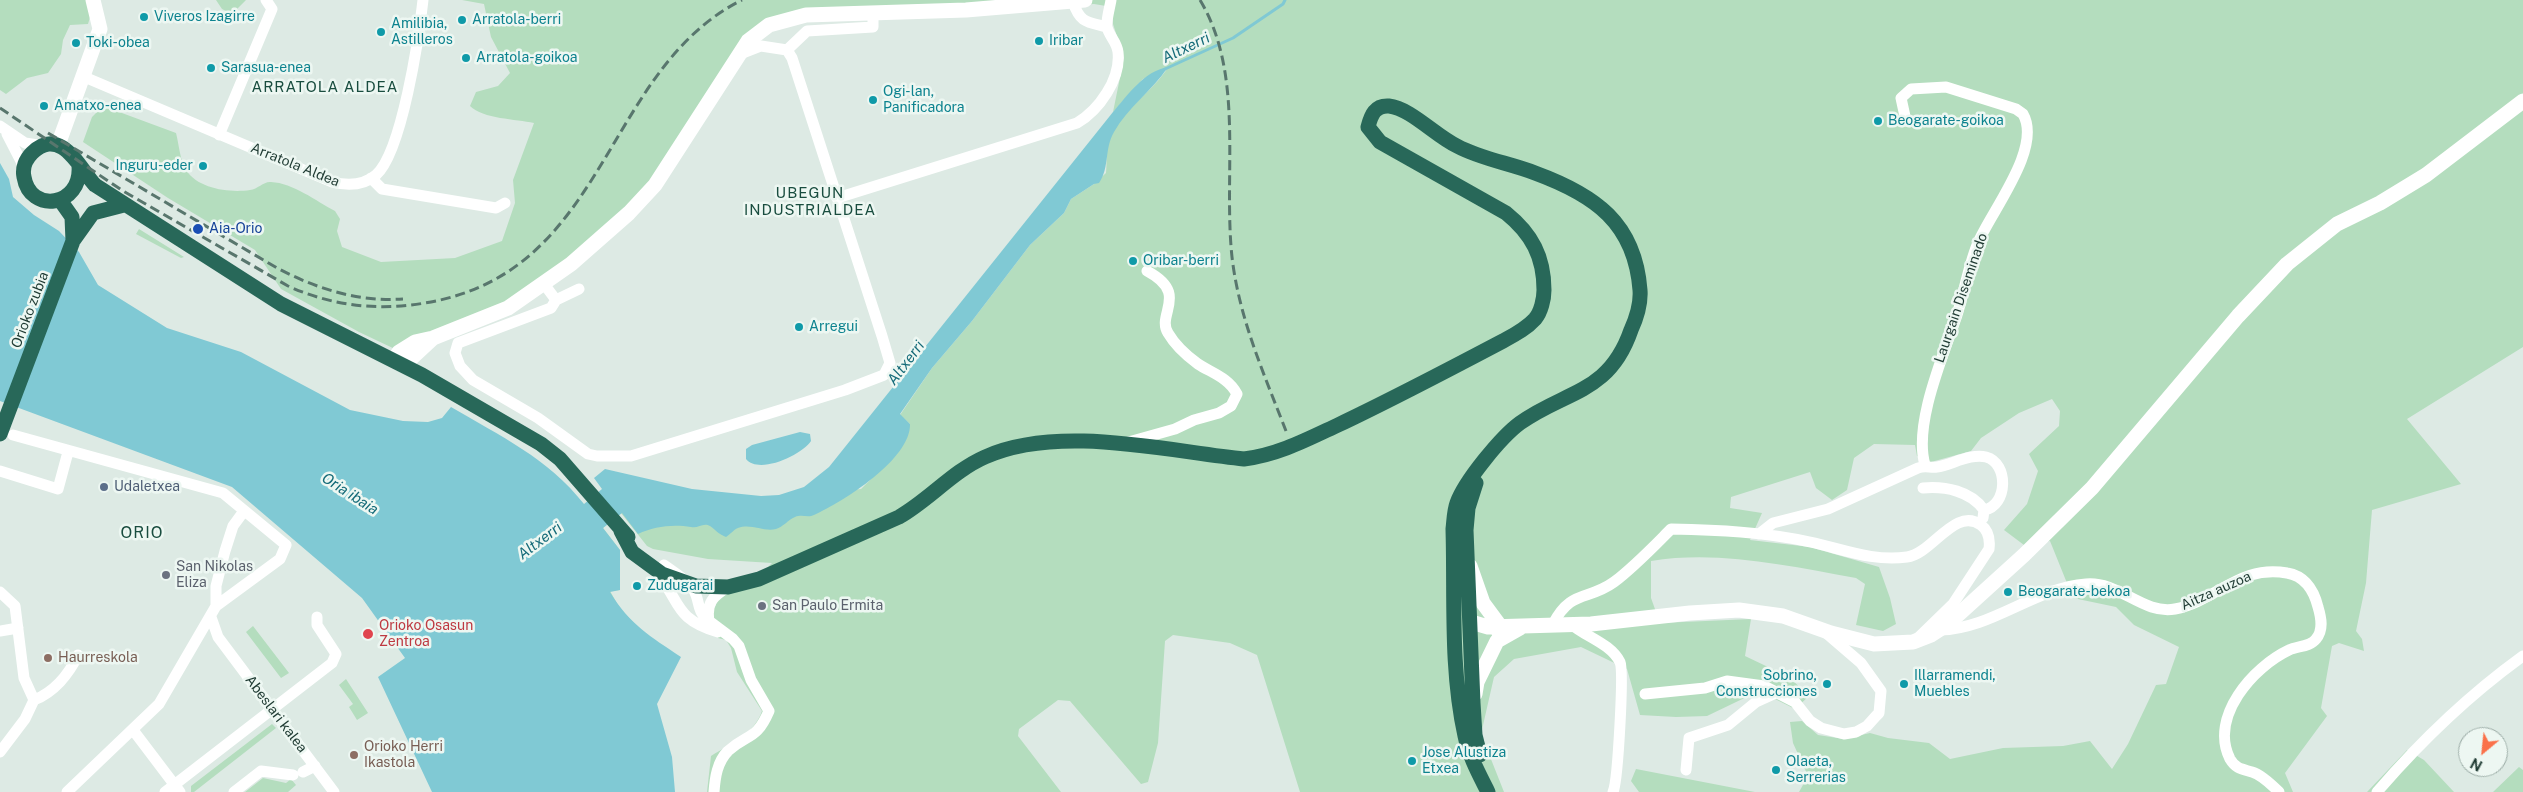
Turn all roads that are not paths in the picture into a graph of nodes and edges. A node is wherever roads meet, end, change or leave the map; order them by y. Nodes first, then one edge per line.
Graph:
1 (93, 0) edge
2 (266, 0) edge
3 (423, 0) edge
4 (1111, 0) edge
5 (1079, 1) edge
6 (873, 15) junction
7 (1107, 27) junction
8 (786, 50) junction
9 (738, 55) junction
10 (82, 76) junction
11 (2523, 101) edge
12 (1906, 121) dead end
13 (3, 129) edge
14 (220, 135) junction
15 (51, 145) junction
16 (80, 166) junction
17 (24, 167) junction
18 (371, 178) junction
19 (75, 189) junction
20 (837, 198) junction
21 (60, 200) junction
22 (505, 203) dead end
23 (124, 205) junction
24 (81, 226) junction
25 (73, 240) junction
26 (1147, 271) dead end
27 (544, 284) junction
28 (579, 289) dead end
29 (556, 300) junction
30 (428, 343) junction
31 (399, 363) junction
32 (422, 375) junction
33 (7, 435) edge
34 (1121, 444) junction
35 (68, 452) junction
36 (1925, 465) junction
37 (0, 471) edge
38 (1923, 488) dead end
39 (1984, 510) junction
40 (244, 511) junction
41 (1984, 527) junction
42 (1759, 534) junction
43 (799, 559) junction
44 (1462, 562) junction
45 (657, 566) junction
46 (740, 577) junction
47 (687, 583) junction
48 (728, 587) junction
49 (0, 592) edge
50 (213, 611) junction
51 (317, 617) dead end
52 (1471, 622) junction
53 (704, 624) junction
54 (1553, 624) junction
55 (1571, 624) junction
56 (18, 628) junction
57 (1497, 629) junction
58 (1824, 630) junction
59 (1940, 630) junction
60 (0, 631) edge
61 (218, 637) junction
62 (198, 640) junction
63 (1914, 642) junction
64 (78, 654) dead end
65 (2523, 656) edge
66 (1778, 692) junction
67 (1645, 694) dead end
68 (1459, 697) junction
69 (34, 700) junction
70 (1473, 703) junction
71 (272, 710) junction
72 (133, 730) junction
73 (0, 752) edge
74 (315, 766) junction
75 (1686, 770) dead end
76 (177, 788) edge
77 (67, 792) edge
78 (165, 792) edge
79 (234, 792) edge
80 (334, 792) edge
81 (714, 792) edge
82 (1490, 792) edge
83 (1613, 792) edge
84 (2279, 792) edge
85 (2377, 792) edge

1 - 10 main road
2 - 14 street
3 - 18 street
4 - 7 street
5 - 6 main road
5 - 7 street
6 - 8 street
6 - 9 main road
7 - 20 street
8 - 9 street
8 - 20 street
9 - 27 main road
10 - 14 street, Arratola Aldea
10 - 15 main road
11 - 59 main road
12 - 36 street, Laurgain Diseminado
13 - 15 street
13 - 17 street
14 - 18 street, Arratola Aldea
15 - 16 highway
15 - 17 highway
16 - 19 highway
16 - 23 highway
17 - 21 highway
18 - 22 street
19 - 21 highway
19 - 23 highway
19 - 24 highway
20 - 29 street
21 - 25 highway
23 - 24 highway
23 - 31 highway
24 - 25 highway, Orioko zubia
25 - 33 highway, Orioko zubia
26 - 34 street
27 - 29 street
27 - 30 main road
28 - 29 street
30 - 31 main road
30 - 32 main road
31 - 32 highway
32 - 45 highway
33 - 35 street
34 - 43 highway
34 - 44 highway
35 - 37 street
35 - 40 street
36 - 39 street
36 - 42 street
38 - 39 street
39 - 41 street
40 - 50 street
40 - 50 street
41 - 42 street
41 - 63 street
42 - 54 street
43 - 46 highway
43 - 48 highway
44 - 52 highway
44 - 57 main road
44 - 68 highway
45 - 46 highway
45 - 47 highway
45 - 53 street
46 - 47 street
47 - 48 highway
47 - 53 street
47 - 53 street
48 - 53 street
49 - 56 street
50 - 61 street, Abeslari kalea
50 - 62 street
51 - 71 street
52 - 57 main road
52 - 68 highway
52 - 70 highway
53 - 81 street
54 - 55 main road
54 - 57 main road
55 - 58 main road
55 - 83 street
56 - 60 street
56 - 69 street
57 - 70 main road
58 - 63 main road
58 - 66 street
59 - 63 main road
59 - 84 street, Aitza auzoa
61 - 62 street
61 - 71 street, Abeslari kalea
62 - 72 street
64 - 69 street
65 - 85 street
66 - 67 street
66 - 75 street
68 - 82 highway
69 - 73 street
70 - 82 highway
71 - 74 street, Abeslari kalea
71 - 76 street
72 - 76 street
72 - 77 street
74 - 79 street
74 - 80 street, Abeslari kalea
76 - 78 street

